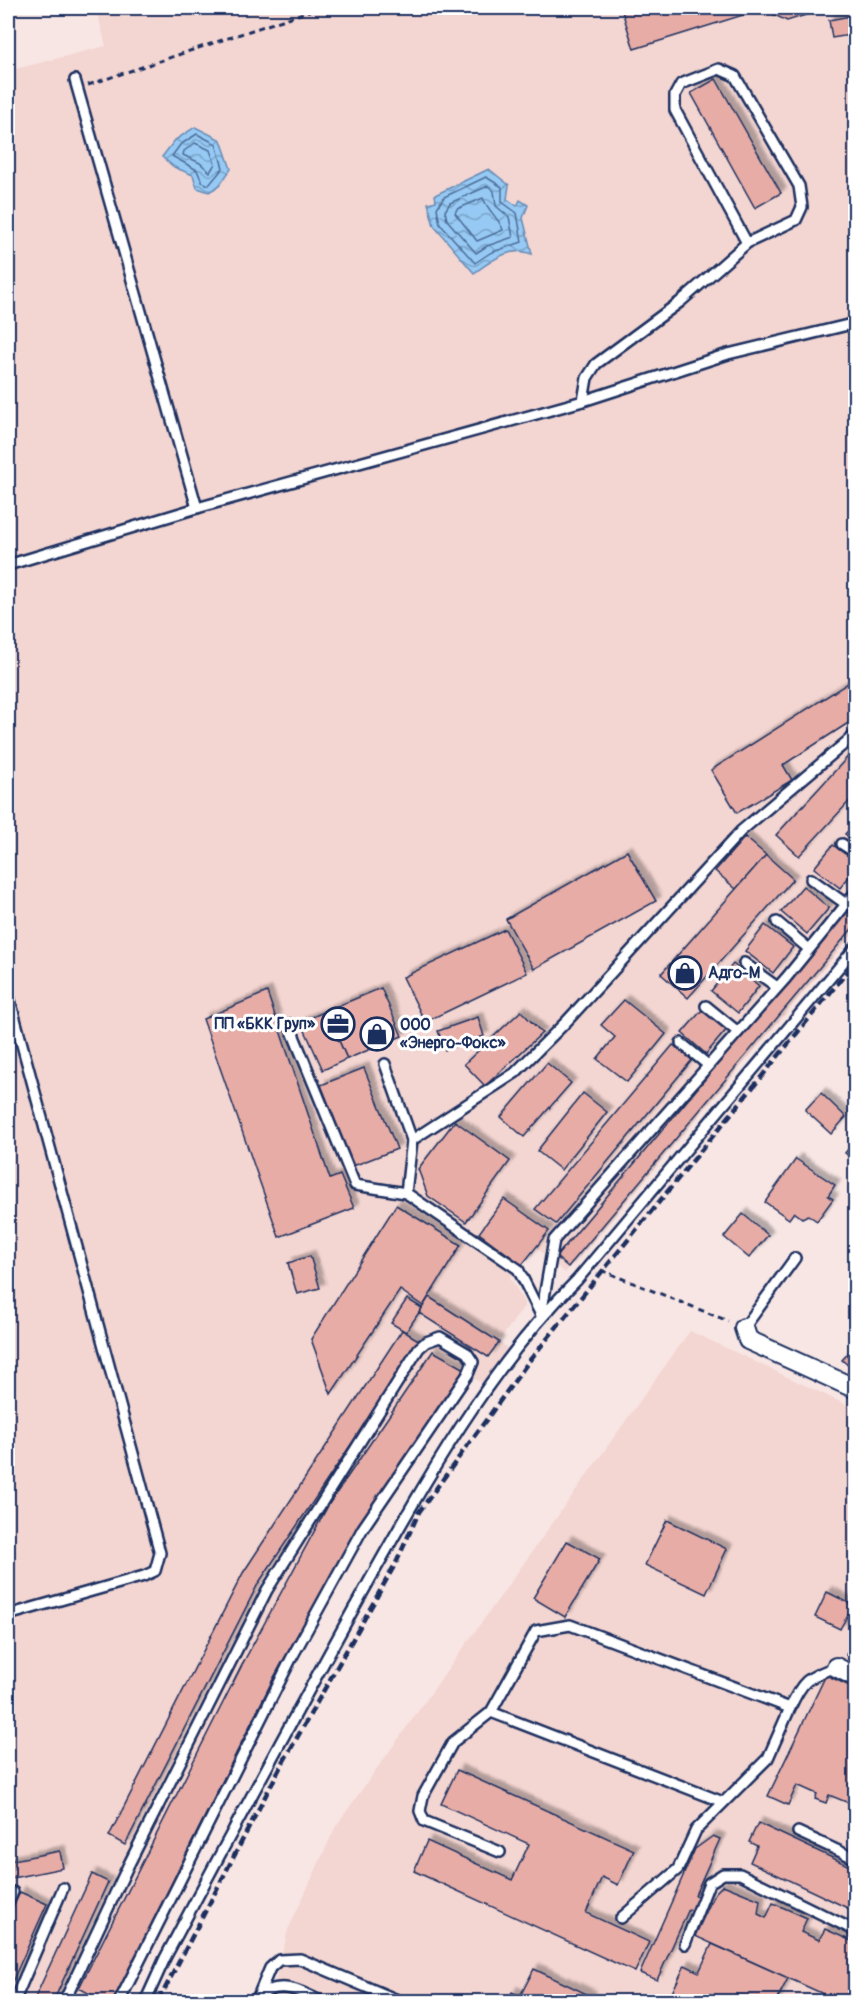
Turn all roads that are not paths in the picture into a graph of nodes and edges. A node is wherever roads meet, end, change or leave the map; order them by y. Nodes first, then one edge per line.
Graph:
1 (76, 84) road end
2 (747, 243) junction
3 (855, 323) edge
4 (582, 401) junction
5 (197, 508) junction
6 (8, 565) edge
7 (855, 734) edge
8 (842, 844) dead end
9 (855, 853) edge
10 (811, 879) dead end
11 (855, 892) edge
12 (846, 904) junction
13 (777, 922) dead end
14 (855, 947) edge
15 (809, 949) junction
16 (744, 963) dead end
17 (777, 987) junction
18 (8, 993) edge
19 (706, 1006) dead end
20 (289, 1024) dead end
21 (738, 1032) junction
22 (681, 1043) dead end
23 (385, 1064) dead end
24 (708, 1065) junction
25 (412, 1140) junction
26 (406, 1193) junction
27 (795, 1258) dead end
28 (541, 1316) junction
29 (744, 1328) joint
30 (855, 1389) edge
31 (8, 1615) edge
32 (836, 1667) joint
33 (855, 1677) edge
34 (790, 1708) junction
35 (491, 1713) junction
36 (723, 1802) junction
37 (798, 1832) dead end
38 (500, 1852) dead end
39 (855, 1859) edge
40 (63, 1888) dead end
41 (13, 1892) dead end
42 (8, 1903) edge
43 (621, 1918) dead end
44 (855, 1931) edge
45 (685, 1944) dead end
46 (65, 1999) edge
47 (256, 2000) edge
48 (14, 2001) edge
49 (77, 2001) edge
50 (119, 2001) edge
51 (145, 2001) edge
52 (322, 2001) edge
53 (402, 2001) edge

1 - 5 lane
2 - 2 lane
2 - 4 lane
3 - 4 lane
4 - 5 lane
5 - 6 lane
7 - 25 lane
8 - 9 lane
10 - 12 lane
11 - 12 lane
12 - 15 lane
13 - 15 lane
14 - 28 lane
15 - 17 lane
16 - 17 lane
17 - 21 lane
18 - 31 lane
19 - 21 lane
20 - 26 lane
21 - 24 lane
22 - 24 lane
23 - 25 lane
24 - 28 lane
25 - 26 lane
26 - 28 lane
27 - 29 lane
28 - 51 lane
29 - 30 street
32 - 33 street
32 - 34 lane
34 - 35 lane
34 - 36 lane
35 - 36 lane
35 - 38 lane
36 - 43 lane
37 - 39 lane
40 - 48 lane
41 - 42 lane
44 - 45 lane
46 - 49 lane
46 - 50 lane
47 - 52 lane
47 - 53 lane

